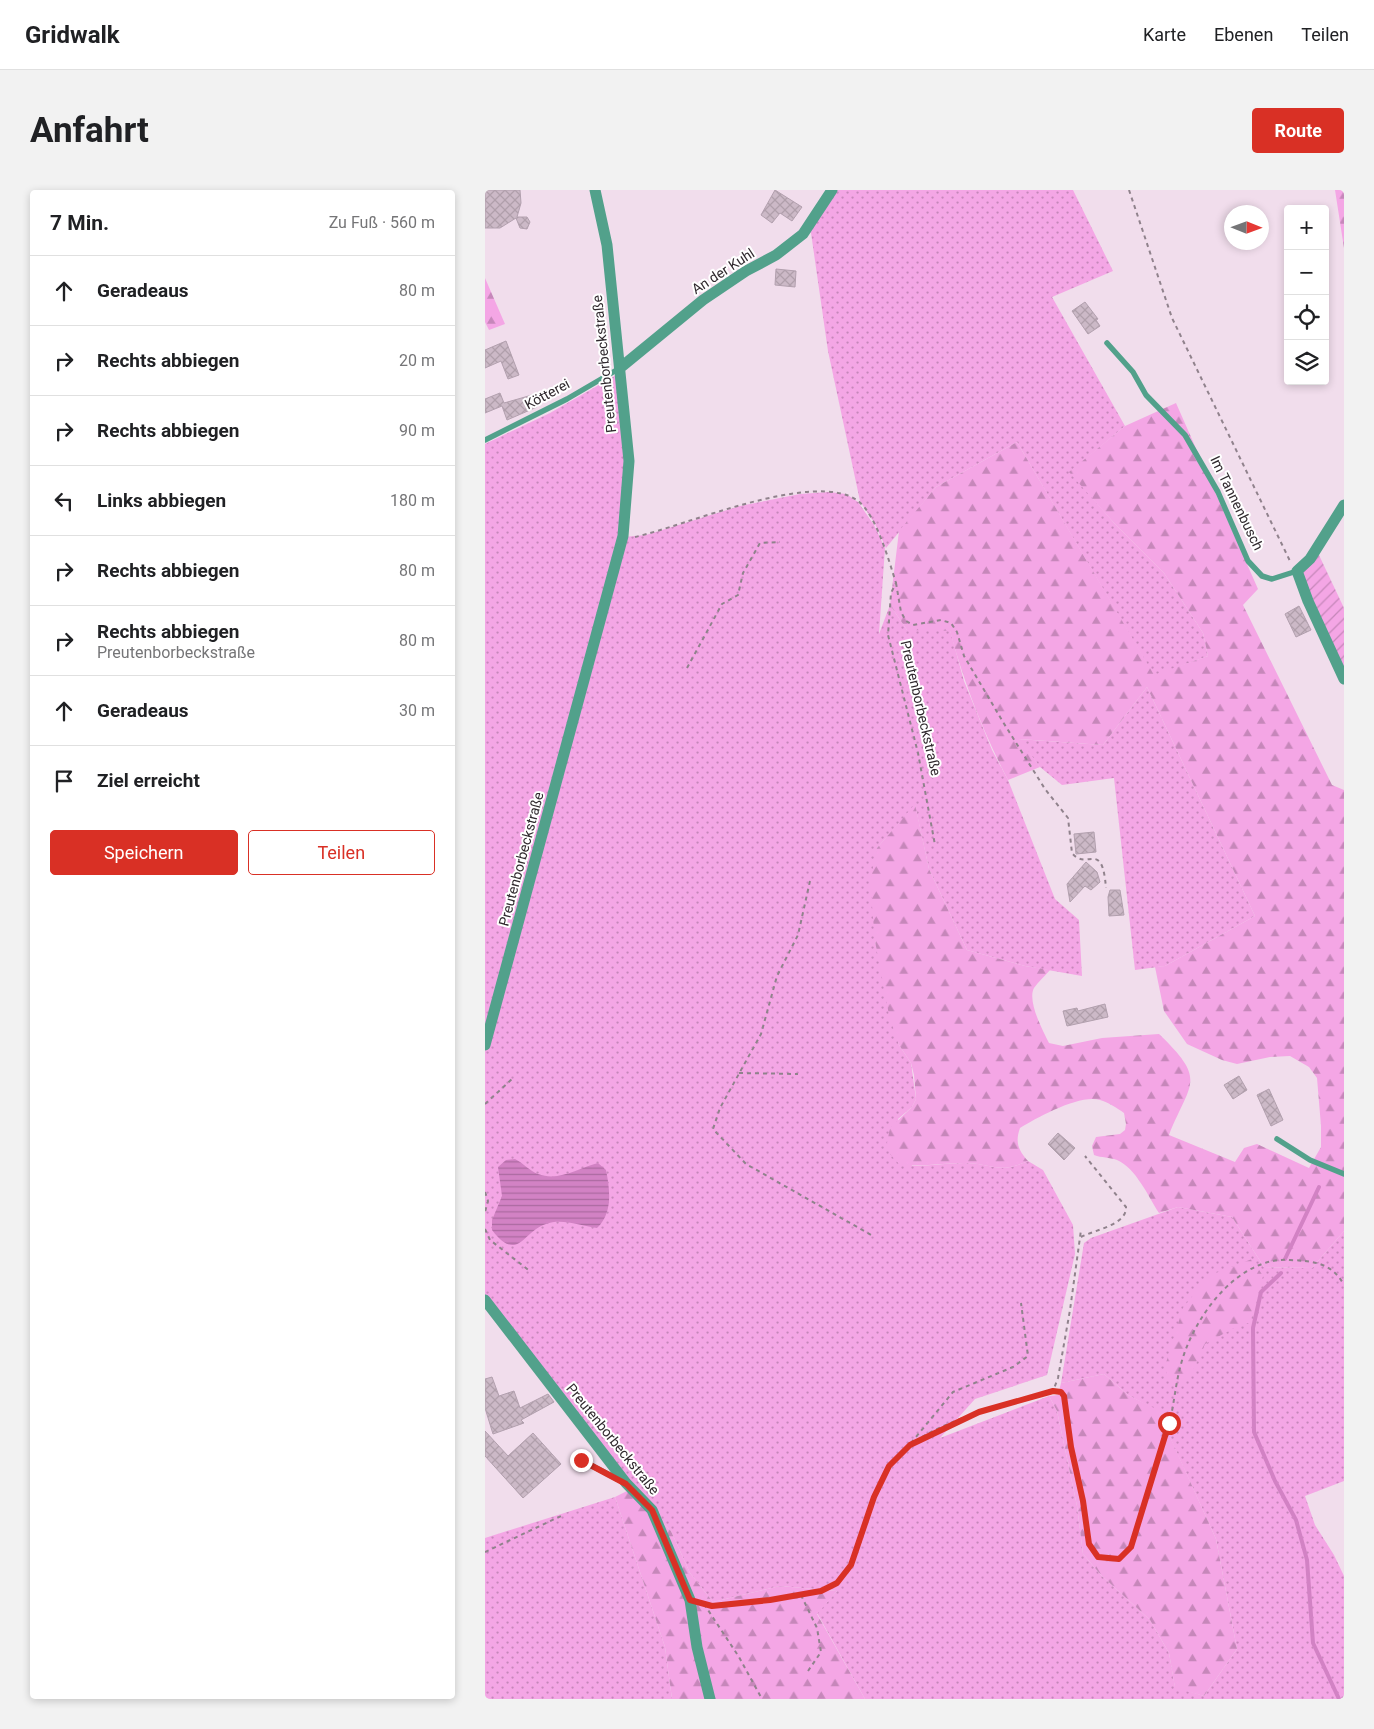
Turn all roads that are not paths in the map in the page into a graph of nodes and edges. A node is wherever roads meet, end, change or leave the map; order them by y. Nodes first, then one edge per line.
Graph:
1 (595, 190) edge
2 (832, 190) edge
3 (1107, 344) dead end
4 (620, 368) junction
5 (485, 440) edge
6 (1344, 505) edge
7 (1297, 571) junction
8 (1344, 679) edge
9 (485, 1045) edge
10 (1277, 1139) dead end
11 (1344, 1174) edge
12 (485, 1300) edge
13 (581, 1460) dead end
14 (626, 1484) junction
15 (710, 1699) edge

1 - 4 street, Preutenborbeckstraße
2 - 4 street, An der Kuhl
3 - 7 lane, Im Tannenbusch
4 - 5 lane, Kötterei
4 - 9 street, Preutenborbeckstraße
6 - 7 street
7 - 8 street
10 - 11 lane
12 - 14 street, Preutenborbeckstraße
13 - 14 lane
14 - 15 street, Preutenborbeckstraße

